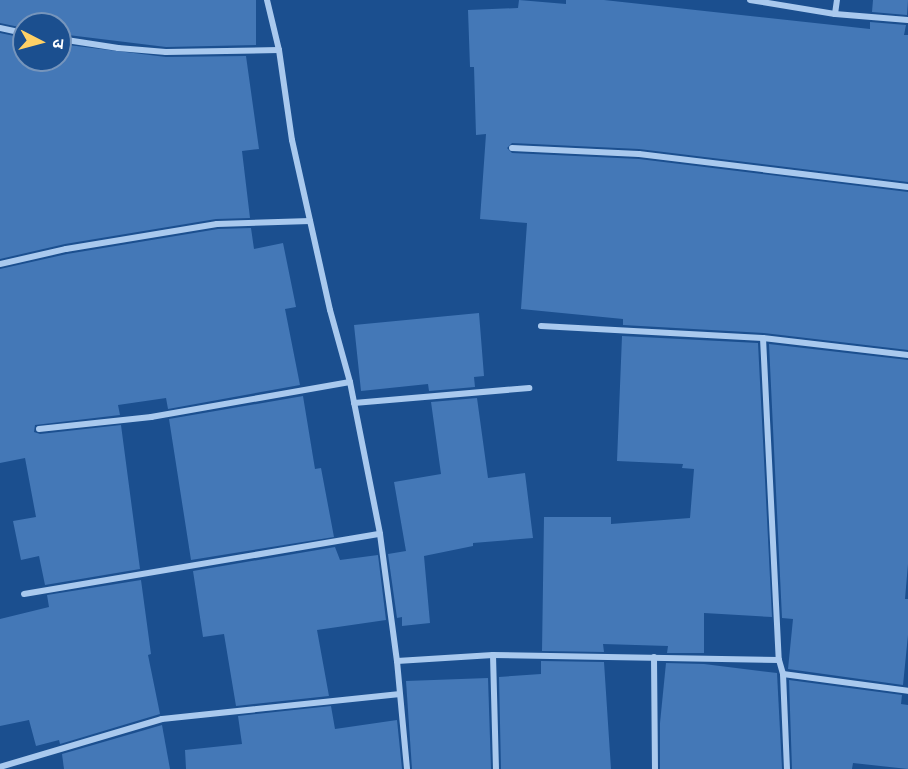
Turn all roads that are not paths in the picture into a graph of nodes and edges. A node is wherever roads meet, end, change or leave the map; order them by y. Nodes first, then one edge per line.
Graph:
1 (267, 0) edge
2 (750, 0) edge
3 (837, 0) edge
4 (835, 14) junction
5 (908, 20) edge
6 (72, 41) edge
7 (279, 50) junction
8 (512, 148) dead end
9 (908, 187) edge
10 (310, 221) junction
11 (0, 264) edge
12 (541, 326) dead end
13 (763, 338) junction
14 (908, 355) edge
15 (350, 382) junction
16 (529, 388) dead end
17 (354, 403) junction
18 (39, 429) dead end
19 (380, 534) junction
20 (24, 594) dead end
21 (493, 655) junction
22 (654, 657) junction
23 (779, 660) junction
24 (397, 662) junction
25 (783, 674) junction
26 (908, 691) edge
27 (398, 694) junction
28 (0, 767) edge
29 (407, 769) edge
30 (496, 769) edge
31 (655, 769) edge
32 (787, 769) edge

1 - 7 street
2 - 4 street
3 - 4 street
4 - 5 street
6 - 7 street
7 - 10 street
8 - 9 street
10 - 11 street
10 - 15 street
12 - 13 street
13 - 14 street
13 - 23 street
15 - 17 street
15 - 18 street
16 - 17 street
17 - 19 street
19 - 20 street
19 - 24 street
21 - 22 street
21 - 24 street
21 - 30 street
22 - 23 street
22 - 31 street
23 - 25 street
24 - 27 street
25 - 26 street
25 - 32 street
27 - 28 street
27 - 29 street

